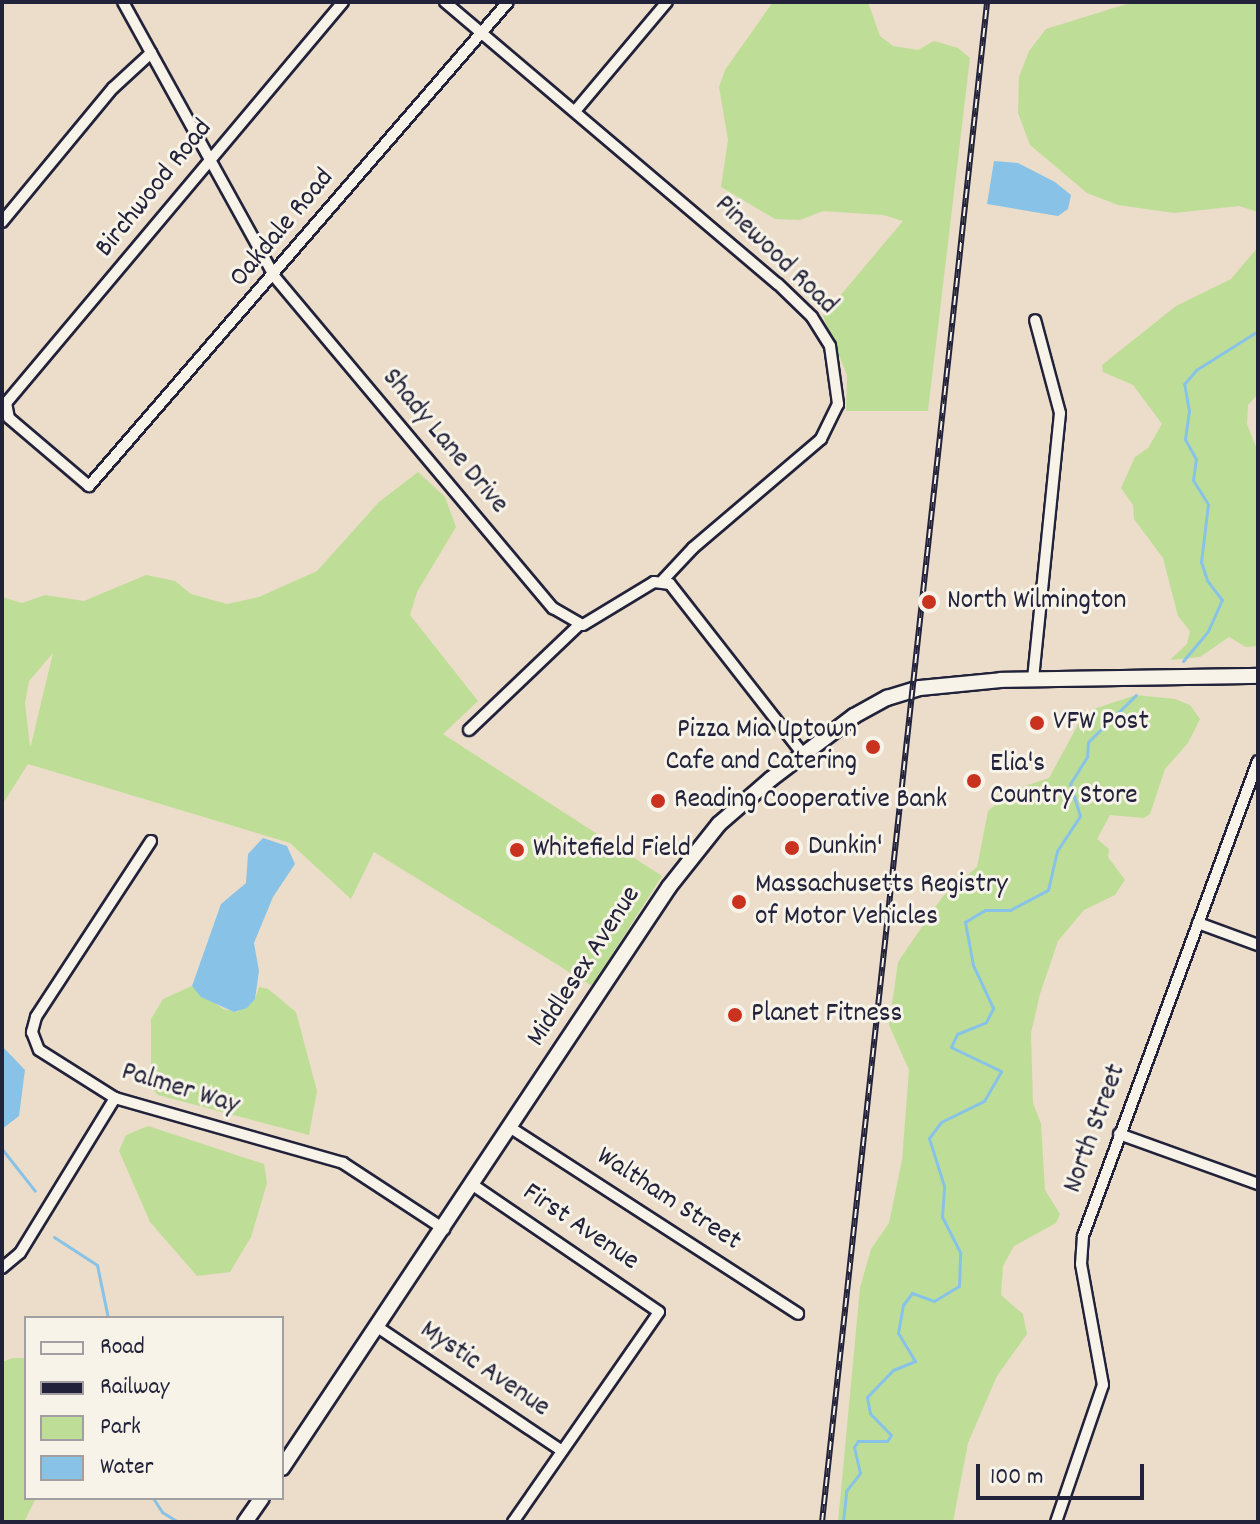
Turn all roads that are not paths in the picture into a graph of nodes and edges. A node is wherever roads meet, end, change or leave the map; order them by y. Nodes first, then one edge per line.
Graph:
1 (123, 2) edge
2 (343, 2) edge
3 (445, 2) edge
4 (508, 2) edge
5 (667, 2) edge
6 (483, 32) junction
7 (151, 53) junction
8 (576, 110) junction
9 (210, 160) junction
10 (2, 222) edge
11 (274, 276) junction
12 (1035, 320) dead end
13 (94, 485) joint
14 (662, 581) junction
15 (579, 625) junction
16 (1258, 676) edge
17 (1033, 679) junction
18 (469, 730) dead end
19 (803, 754) junction
20 (1258, 761) edge
21 (151, 841) dead end
22 (1198, 923) junction
23 (1258, 945) edge
24 (115, 1098) junction
25 (511, 1128) junction
26 (1119, 1134) junction
27 (1258, 1184) edge
28 (473, 1185) junction
29 (444, 1229) junction
30 (2, 1268) edge
31 (659, 1312) joint
32 (798, 1314) dead end
33 (379, 1328) junction
34 (562, 1451) junction
35 (284, 1465) edge
36 (261, 1500) edge
37 (245, 1522) edge
38 (513, 1522) edge
39 (1056, 1522) edge

1 - 7 street, Shady Lane Drive
2 - 9 street, Birchwood Road
3 - 6 street, Pinewood Road
4 - 6 street, Oakdale Road
5 - 8 street
6 - 8 street, Pinewood Road
6 - 11 street, Oakdale Road
7 - 9 street, Shady Lane Drive
7 - 10 street
8 - 14 street, Pinewood Road
9 - 11 street, Shady Lane Drive
9 - 13 street, Birchwood Road
11 - 13 street, Oakdale Road
11 - 15 street, Shady Lane Drive
12 - 17 street
14 - 15 street
14 - 19 street
15 - 18 street
16 - 17 main road, Middlesex Avenue
17 - 19 main road, Middlesex Avenue
19 - 25 main road, Middlesex Avenue
20 - 22 street, North Street
21 - 24 street, Palmer Way
22 - 23 street
22 - 26 street, North Street
24 - 29 street, Palmer Way
24 - 30 street
25 - 28 main road, Middlesex Avenue
25 - 32 street, Waltham Street
26 - 27 street
26 - 39 street, North Street
28 - 29 main road, Middlesex Avenue
28 - 31 street, First Avenue
29 - 33 main road, Middlesex Avenue
31 - 34 street, Mystic Avenue
33 - 34 street, Mystic Avenue
33 - 35 main road, Middlesex Avenue
34 - 38 street, Mystic Avenue
36 - 37 main road

